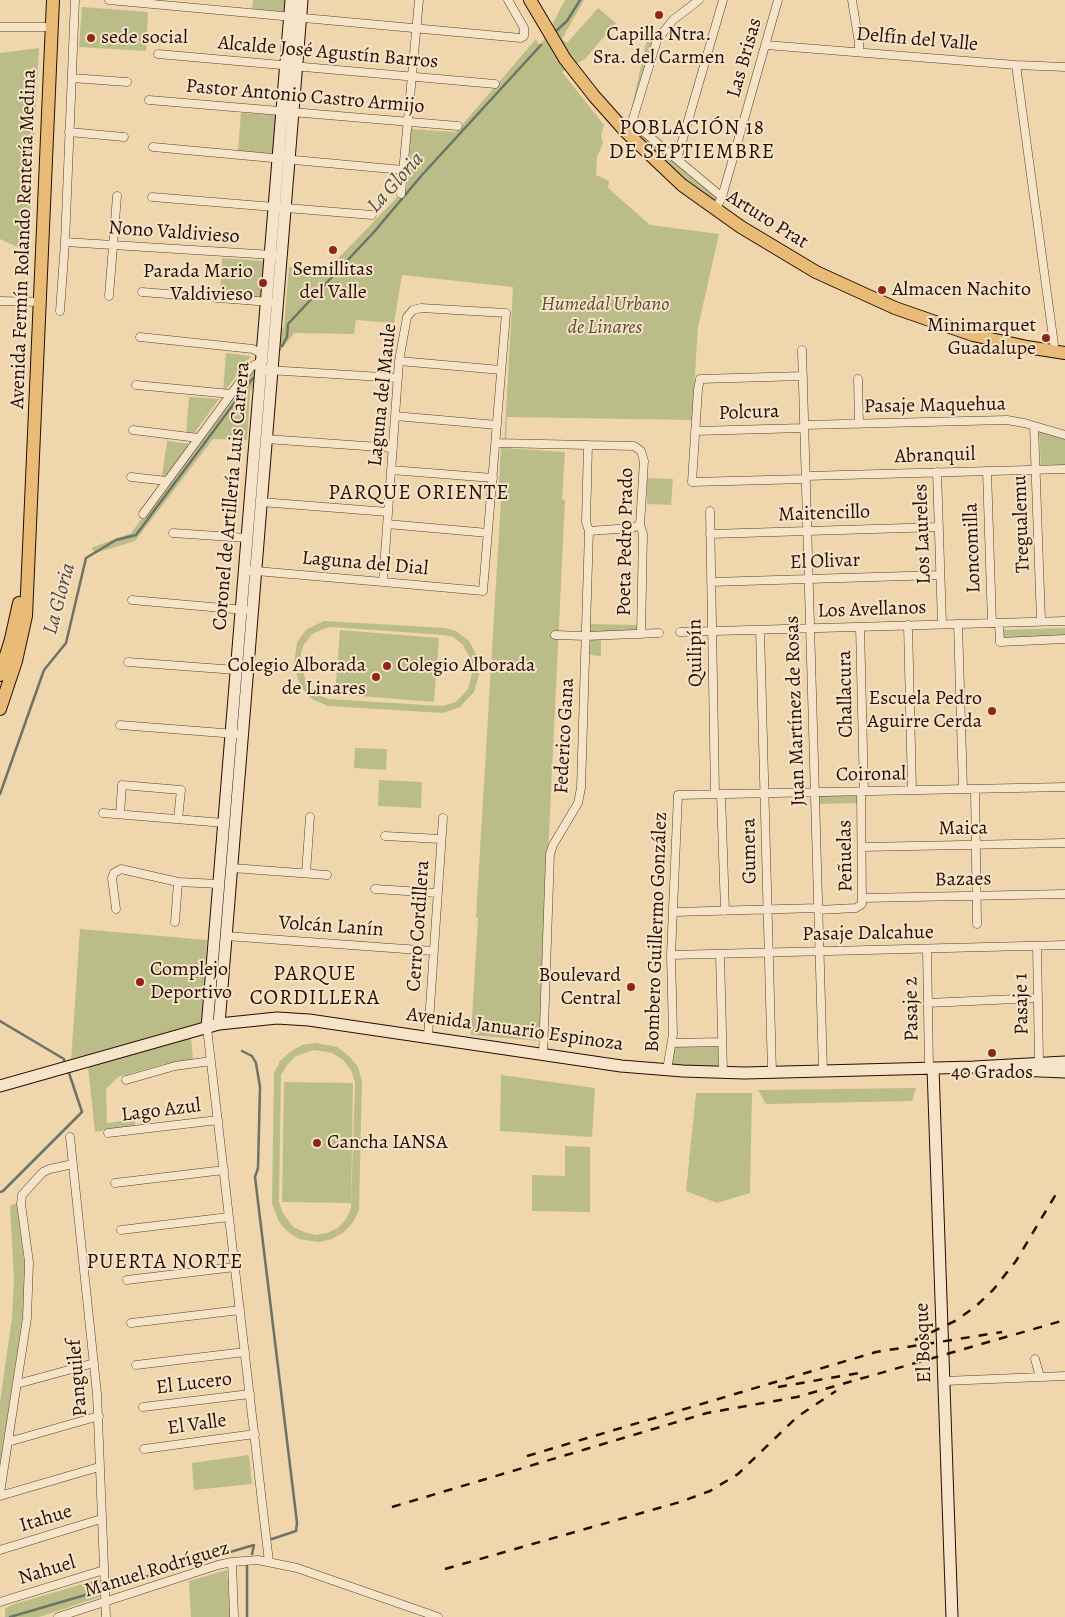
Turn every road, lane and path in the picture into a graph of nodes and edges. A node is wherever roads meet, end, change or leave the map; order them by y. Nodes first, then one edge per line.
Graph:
1 (53, 0) edge
2 (75, 0) edge
3 (109, 0) edge
4 (291, 0) edge
5 (302, 0) edge
6 (418, 0) edge
7 (508, 0) edge
8 (530, 0) edge
9 (699, 0) edge
10 (723, 0) edge
11 (778, 0) edge
12 (852, 0) edge
13 (295, 17) junction
14 (0, 27) edge
15 (52, 27) junction
16 (416, 28) junction
17 (766, 45) junction
18 (859, 52) junction
19 (158, 54) dead end
20 (1016, 64) junction
21 (291, 65) junction
22 (1065, 67) edge
23 (412, 76) junction
24 (72, 78) junction
25 (127, 82) dead end
26 (495, 84) dead end
27 (149, 100) dead end
28 (287, 112) junction
29 (408, 122) junction
30 (458, 126) dead end
31 (69, 132) junction
32 (124, 137) dead end
33 (153, 148) dead end
34 (284, 159) junction
35 (677, 160) junction
36 (403, 170) junction
37 (401, 194) dead end
38 (117, 196) dead end
39 (152, 197) dead end
40 (722, 197) junction
41 (280, 207) junction
42 (715, 210) junction
43 (372, 215) dead end
44 (65, 242) junction
45 (113, 246) junction
46 (276, 255) junction
47 (142, 292) dead end
48 (109, 296) dead end
49 (0, 301) edge
50 (40, 302) junction
51 (272, 302) junction
52 (60, 311) dead end
53 (140, 337) dead end
54 (802, 350) dead end
55 (1060, 352) edge
56 (400, 361) junction
57 (264, 364) junction
58 (502, 370) junction
59 (803, 376) junction
60 (398, 378) junction
61 (858, 379) dead end
62 (136, 385) dead end
63 (231, 394) junction
64 (396, 416) junction
65 (497, 424) junction
66 (859, 424) junction
67 (1034, 426) junction
68 (804, 427) junction
69 (132, 430) dead end
70 (695, 432) junction
71 (1065, 436) edge
72 (198, 438) junction
73 (266, 439) junction
74 (496, 443) junction
75 (588, 445) junction
76 (393, 448) junction
77 (1065, 468) edge
78 (1036, 469) junction
79 (392, 470) junction
80 (987, 471) junction
81 (938, 472) junction
82 (131, 477) dead end
83 (493, 478) junction
84 (806, 478) junction
85 (167, 481) junction
86 (261, 502) junction
87 (710, 511) dead end
88 (388, 512) junction
89 (143, 514) dead end
90 (387, 524) junction
91 (640, 525) junction
92 (939, 527) junction
93 (589, 531) junction
94 (807, 531) junction
95 (173, 533) dead end
96 (488, 533) junction
97 (710, 534) junction
98 (247, 538) junction
99 (30, 539) junction
100 (250, 571) junction
101 (940, 575) junction
102 (809, 579) junction
103 (383, 582) junction
104 (711, 582) junction
105 (132, 600) dead end
106 (247, 610) junction
107 (1042, 621) junction
108 (1065, 621) edge
109 (996, 623) junction
110 (942, 624) junction
111 (958, 624) junction
112 (908, 625) junction
113 (860, 627) junction
114 (810, 628) junction
115 (760, 630) junction
116 (712, 631) junction
117 (680, 632) dead end
118 (659, 633) dead end
119 (641, 634) junction
120 (555, 635) dead end
121 (586, 636) junction
122 (1065, 639) edge
123 (128, 662) dead end
124 (236, 670) junction
125 (0, 675) edge
126 (0, 709) edge
127 (120, 724) dead end
128 (237, 734) junction
129 (1065, 787) edge
130 (963, 789) junction
131 (975, 789) junction
132 (912, 790) junction
133 (863, 791) junction
134 (815, 792) junction
135 (765, 793) junction
136 (718, 794) junction
137 (678, 795) joint
138 (103, 813) dead end
139 (120, 814) junction
140 (310, 817) dead end
141 (443, 818) dead end
142 (178, 819) junction
143 (224, 823) junction
144 (385, 836) dead end
145 (440, 839) junction
146 (1065, 843) edge
147 (976, 845) junction
148 (862, 847) junction
149 (232, 868) junction
150 (306, 873) junction
151 (327, 876) dead end
152 (178, 882) junction
153 (218, 884) junction
154 (375, 889) dead end
155 (437, 893) junction
156 (1065, 894) edge
157 (976, 896) junction
158 (862, 898) junction
159 (217, 900) junction
160 (229, 902) junction
161 (116, 909) dead end
162 (768, 909) junction
163 (818, 909) junction
164 (725, 910) junction
165 (674, 912) junction
166 (175, 922) dead end
167 (977, 924) dead end
168 (226, 936) junction
169 (1065, 945) edge
170 (1037, 946) junction
171 (927, 949) junction
172 (433, 951) junction
173 (819, 951) junction
174 (769, 952) junction
175 (720, 954) junction
176 (671, 955) junction
177 (210, 990) junction
178 (222, 991) junction
179 (1038, 998) junction
180 (928, 1003) junction
181 (219, 1024) junction
182 (207, 1028) junction
183 (428, 1036) junction
184 (722, 1042) junction
185 (672, 1043) junction
186 (543, 1055) junction
187 (211, 1061) junction
188 (1040, 1062) junction
189 (1065, 1062) edge
190 (974, 1067) junction
191 (931, 1068) junction
192 (667, 1070) junction
193 (823, 1071) junction
194 (723, 1072) junction
195 (772, 1072) junction
196 (1065, 1072) edge
197 (126, 1080) dead end
198 (0, 1086) edge
199 (218, 1120) junction
200 (108, 1133) dead end
201 (70, 1137) dead end
202 (73, 1164) junction
203 (224, 1170) junction
204 (115, 1183) dead end
205 (229, 1217) junction
206 (121, 1230) dead end
207 (235, 1267) junction
208 (127, 1280) dead end
209 (240, 1310) junction
210 (131, 1323) dead end
211 (245, 1352) junction
212 (1035, 1359) dead end
213 (94, 1363) junction
214 (136, 1365) dead end
215 (1065, 1376) edge
216 (1040, 1377) junction
217 (944, 1380) junction
218 (17, 1384) junction
219 (250, 1394) junction
220 (143, 1406) dead end
221 (98, 1416) junction
222 (255, 1434) junction
223 (8, 1442) junction
224 (144, 1449) dead end
225 (100, 1466) junction
226 (0, 1495) edge
227 (102, 1519) junction
228 (0, 1550) edge
229 (232, 1562) junction
230 (269, 1562) junction
231 (104, 1570) junction
232 (106, 1601) junction
233 (0, 1602) edge
234 (58, 1617) edge
235 (106, 1617) edge
236 (234, 1617) edge
237 (438, 1617) edge
238 (952, 1617) edge

1 - 15 main road, Avenida Fermín Rolando Rentería Medina
2 - 24 street
3 - 13 street
4 - 13 street, Coronel de Artillería Luis Carrera
5 - 13 street, Coronel de Artillería Luis Carrera
6 - 16 street
7 - 16 street
8 - 42 main road, Arturo Prat
9 - 35 street, Arturo Prat
10 - 35 street
11 - 17 street, Las Brisas
12 - 18 street
13 - 16 street
13 - 21 street, Coronel de Artillería Luis Carrera
14 - 15 street
15 - 50 main road, Avenida Fermín Rolando Rentería Medina
16 - 23 street
17 - 18 street, Delfín del Valle
17 - 40 street, Las Brisas
18 - 20 street, Delfín del Valle
19 - 21 street, Alcalde José Agustín Barros
20 - 22 street, Delfín del Valle
20 - 55 street
21 - 23 street, Alcalde José Agustín Barros
21 - 28 street, Coronel de Artillería Luis Carrera
23 - 26 street, Alcalde José Agustín Barros
23 - 29 street
24 - 25 street
24 - 31 street
27 - 28 street, Pastor Antonio Castro Armijo
28 - 29 street, Pastor Antonio Castro Armijo
28 - 34 street, Coronel de Artillería Luis Carrera
29 - 30 street, Pastor Antonio Castro Armijo
29 - 36 street
31 - 32 street
31 - 44 street
33 - 34 street
34 - 36 street
34 - 41 street, Coronel de Artillería Luis Carrera
35 - 40 street, Arturo Prat
36 - 37 street
38 - 45 street
39 - 41 street
40 - 42 street, Las Brisas
41 - 43 street
41 - 46 street, Coronel de Artillería Luis Carrera
42 - 55 main road, Arturo Prat
44 - 45 street, Nono Valdivieso
44 - 52 street
45 - 46 street, Nono Valdivieso
45 - 48 street
46 - 51 street, Coronel de Artillería Luis Carrera
47 - 51 street
49 - 50 street
50 - 99 main road, Avenida Fermín Rolando Rentería Medina
51 - 57 street, Coronel de Artillería Luis Carrera
51 - 57 street, Coronel de Artillería Luis Carrera
53 - 57 street
54 - 59 street, Juan Martínez de Rosas
56 - 58 street
56 - 58 street, Laguna del Maule
56 - 60 street, Laguna del Maule
57 - 60 street
57 - 63 street
57 - 73 street, Coronel de Artillería Luis Carrera
57 - 98 street, Coronel de Artillería Luis Carrera
58 - 65 street
59 - 68 street, Juan Martínez de Rosas
59 - 70 street
60 - 64 street, Laguna del Maule
61 - 66 street
62 - 63 street
63 - 72 street
64 - 65 street
64 - 76 street, Laguna del Maule
65 - 74 street
66 - 67 street, Pasaje Maquehua
66 - 68 street, Pasaje Maquehua
67 - 71 street, Pasaje Maquehua
67 - 78 street, Tregualemu
68 - 70 street, Polcura
68 - 84 street, Juan Martínez de Rosas
69 - 72 street
70 - 84 street, Abranquil
72 - 85 street
73 - 76 street
73 - 86 street, Coronel de Artillería Luis Carrera
74 - 75 street
74 - 83 street
75 - 91 street, Poeta Pedro Prado
75 - 93 street, Federico Gana
76 - 79 street, Laguna del Maule
77 - 78 street, Abranquil
78 - 80 street, Abranquil
78 - 107 street, Tregualemu
79 - 83 street
79 - 88 street, Laguna del Maule
80 - 81 street, Abranquil
80 - 109 street, Loncomilla
81 - 84 street, Abranquil
81 - 92 street, Los Laureles
82 - 85 street
83 - 96 street
84 - 94 street, Juan Martínez de Rosas
85 - 89 street
86 - 88 street
86 - 100 street, Coronel de Artillería Luis Carrera
87 - 97 street, Quilipín
88 - 90 street, Laguna del Maule
90 - 96 street
90 - 103 street, Laguna del Maule
91 - 93 street
91 - 119 street, Poeta Pedro Prado
92 - 94 street, Maitencillo
92 - 101 street, Los Laureles
93 - 121 street, Federico Gana
94 - 97 street, Maitencillo
94 - 102 street, Juan Martínez de Rosas
95 - 98 street
96 - 103 street, Laguna del Dial
97 - 104 street, Quilipín
98 - 100 street, Coronel de Artillería Luis Carrera
99 - 125 main road, Avenida Fermín Rolando Rentería Medina
99 - 126 main road, Avenida Fermín Rolando Rentería Medina
100 - 103 street, Laguna del Dial
100 - 106 street, Coronel de Artillería Luis Carrera
101 - 102 street, El Olivar
101 - 110 street, Los Laureles
102 - 104 street, El Olivar
102 - 114 street, Juan Martínez de Rosas
104 - 116 street, Quilipín
105 - 106 street
106 - 124 street, Coronel de Artillería Luis Carrera
106 - 128 street, Coronel de Artillería Luis Carrera
107 - 108 street, Los Avellanos
107 - 109 street, Los Avellanos
109 - 111 street, Los Avellanos
109 - 122 street, Loncomilla
110 - 111 street, Los Avellanos
110 - 112 street, Los Avellanos
111 - 130 street
112 - 113 street, Los Avellanos
112 - 132 street
113 - 114 street, Los Avellanos
113 - 133 street, Challacura
114 - 115 street, Los Avellanos
114 - 134 street, Juan Martínez de Rosas
115 - 116 street, Los Avellanos
115 - 135 street, Gumera
116 - 117 street, Los Avellanos
116 - 136 street, Quilipín
118 - 119 street
119 - 121 street
120 - 121 street
121 - 186 street, Federico Gana
123 - 124 street
124 - 128 street, Coronel de Artillería Luis Carrera
127 - 128 street
128 - 143 street, Coronel de Artillería Luis Carrera
128 - 149 street, Coronel de Artillería Luis Carrera
129 - 131 street, Coironal
130 - 131 street, Coironal
130 - 132 street, Coironal
131 - 147 street
132 - 133 street, Coironal
133 - 134 street, Coironal
133 - 148 street, Peñuelas
134 - 135 street, Coironal
134 - 163 street, Juan Martínez de Rosas
135 - 136 street, Coironal
135 - 162 street, Gumera
136 - 137 street, Coironal
136 - 164 street, Quilipín
137 - 165 street, Bombero Guillermo González
138 - 139 street
139 - 142 street
139 - 142 street
140 - 150 street
141 - 145 street, Cerro Cordillera
142 - 143 street
143 - 153 street, Coronel de Artillería Luis Carrera
144 - 145 street
145 - 155 street, Cerro Cordillera
146 - 147 street, Maica
147 - 148 street, Maica
147 - 157 street
148 - 158 street, Peñuelas
149 - 150 street
149 - 160 street, Coronel de Artillería Luis Carrera
150 - 151 street
152 - 153 street
152 - 161 street
152 - 166 street
153 - 159 street, Coronel de Artillería Luis Carrera
154 - 155 street
155 - 172 street, Cerro Cordillera
156 - 157 street, Bazaes
157 - 158 street, Bazaes
157 - 167 street
158 - 163 street, Peñuelas
159 - 160 street
159 - 177 street, Coronel de Artillería Luis Carrera
160 - 168 street, Coronel de Artillería Luis Carrera
162 - 163 street
162 - 164 street
162 - 174 street, Gumera
163 - 173 street, Juan Martínez de Rosas
164 - 165 street
165 - 176 street, Bombero Guillermo González
168 - 172 street, Volcán Lanín
168 - 178 street, Coronel de Artillería Luis Carrera
169 - 170 street, Pasaje Dalcahue
170 - 171 street, Pasaje Dalcahue
170 - 179 street, Pasaje 1
171 - 173 street, Pasaje Dalcahue
171 - 180 street, Pasaje 2
172 - 183 street, Cerro Cordillera
173 - 174 street, Pasaje Dalcahue
173 - 193 street, Juan Martínez de Rosas
174 - 175 street, Pasaje Dalcahue
174 - 195 street, Gumera
175 - 176 street, Pasaje Dalcahue
175 - 184 street
176 - 185 street, Bombero Guillermo González
177 - 178 street
177 - 182 street, Coronel de Artillería Luis Carrera
178 - 181 street, Coronel de Artillería Luis Carrera
179 - 180 street
179 - 188 street, Pasaje 1
180 - 191 street, Pasaje 2
181 - 182 street, Avenida Januario Espinoza
181 - 183 street, Avenida Januario Espinoza
182 - 187 street, Coronel de Artillería Luis Carrera
182 - 198 street, Avenida Januario Espinoza
183 - 186 street, Avenida Januario Espinoza
184 - 185 street
184 - 194 street
185 - 192 street, Bombero Guillermo González
186 - 192 street, Avenida Januario Espinoza
187 - 197 street
187 - 199 street, Coronel de Artillería Luis Carrera
188 - 189 street, Avenida Januario Espinoza
188 - 190 street, Avenida Januario Espinoza
190 - 191 street, Avenida Januario Espinoza
190 - 196 street, Avenida Januario Espinoza
191 - 193 street, Avenida Januario Espinoza
191 - 217 street, El Bosque
192 - 194 street, Avenida Januario Espinoza
193 - 195 street, Avenida Januario Espinoza
194 - 195 street, Avenida Januario Espinoza
199 - 200 street, Lago Azul
199 - 203 street, Coronel de Artillería Luis Carrera
201 - 202 street, Panguilef
202 - 213 street, Panguilef
202 - 218 street
203 - 204 street
203 - 205 street, Coronel de Artillería Luis Carrera
205 - 206 street
205 - 207 street, Coronel de Artillería Luis Carrera
207 - 208 street
207 - 209 street, Coronel de Artillería Luis Carrera
209 - 210 street
209 - 211 street, Coronel de Artillería Luis Carrera
211 - 214 street
211 - 219 street, Coronel de Artillería Luis Carrera
212 - 216 street
213 - 218 street
213 - 221 street, Panguilef
215 - 216 street
216 - 217 street
217 - 238 street, El Bosque
218 - 223 street
219 - 220 street, El Lucero
219 - 222 street, Coronel de Artillería Luis Carrera
221 - 223 street
221 - 225 street, Panguilef
222 - 224 street, El Valle
222 - 230 street, Coronel de Artillería Luis Carrera
223 - 226 street
225 - 226 street
225 - 227 street, Panguilef
227 - 228 street, Itahue
227 - 231 street, Panguilef
229 - 230 street, Manuel Rodríguez
229 - 232 street, Manuel Rodríguez
229 - 236 street
230 - 237 street, Manuel Rodríguez
231 - 232 street, Panguilef
231 - 233 street, Nahuel
232 - 234 street, Manuel Rodríguez
232 - 235 street, Panguilef

